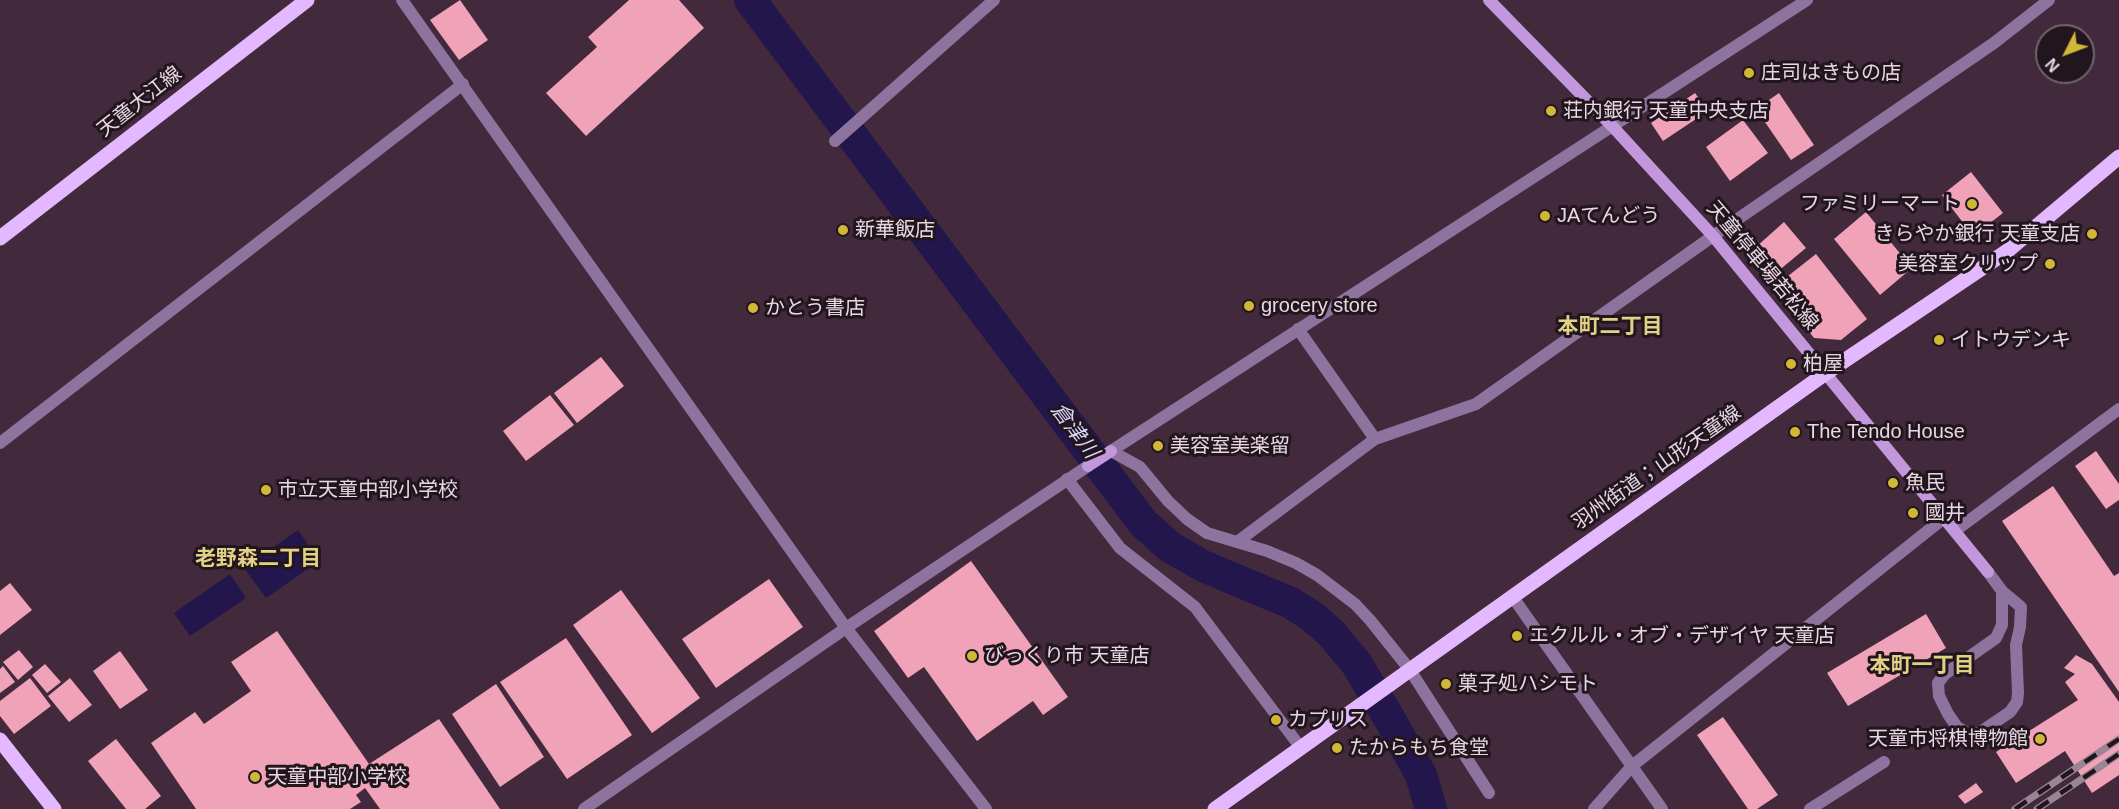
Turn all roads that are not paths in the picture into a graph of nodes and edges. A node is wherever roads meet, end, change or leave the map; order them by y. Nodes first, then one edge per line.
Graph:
1 (307, 0) edge
2 (402, 0) edge
3 (994, 0) edge
4 (1489, 0) edge
5 (1807, 0) edge
6 (2049, 0) edge
7 (463, 84) junction
8 (1613, 127) junction
9 (836, 141) dead end
10 (2119, 157) edge
11 (1713, 236) junction
12 (0, 238) edge
13 (1298, 329) junction
14 (1826, 373) junction
15 (2119, 409) edge
16 (1375, 439) junction
17 (0, 443) edge
18 (1111, 451) junction
19 (1088, 466) joint
20 (1067, 479) junction
21 (1944, 518) junction
22 (1955, 531) junction
23 (1237, 542) junction
24 (1988, 572) joint
25 (2002, 591) junction
26 (1512, 596) junction
27 (846, 628) junction
28 (1406, 672) junction
29 (0, 740) edge
30 (1301, 748) junction
31 (1884, 762) dead end
32 (1632, 766) junction
33 (1489, 793) dead end
34 (54, 809) edge
35 (584, 809) edge
36 (986, 809) edge
37 (1215, 809) edge
38 (1594, 809) edge
39 (1662, 809) edge
40 (1810, 809) edge

1 - 12 main road, 天童大江線
2 - 7 street
3 - 9 street
4 - 8 main road, 天童停車場若松線
5 - 8 street
6 - 11 street
7 - 17 street
7 - 27 street
8 - 11 main road, 天童停車場若松線
8 - 13 street
10 - 14 main road, 羽州街道；山形天童線
11 - 14 main road, 天童停車場若松線
11 - 16 street
13 - 16 street
13 - 18 street
14 - 21 main road, 天童停車場若松線
14 - 26 main road, 羽州街道；山形天童線
15 - 22 street
16 - 23 street
18 - 19 main road
18 - 23 street
19 - 20 street
20 - 27 street
20 - 30 street
21 - 22 main road, 天童停車場若松線
21 - 32 street
22 - 24 main road, 天童停車場若松線
23 - 28 street
24 - 25 street
25 - 25 street
26 - 28 main road, 羽州街道；山形天童線
26 - 32 street
27 - 35 street
27 - 36 street
28 - 30 main road, 羽州街道；山形天童線
28 - 33 street
29 - 34 main road
30 - 37 main road, 羽州街道；山形天童線
31 - 40 street
32 - 38 street
32 - 39 street

